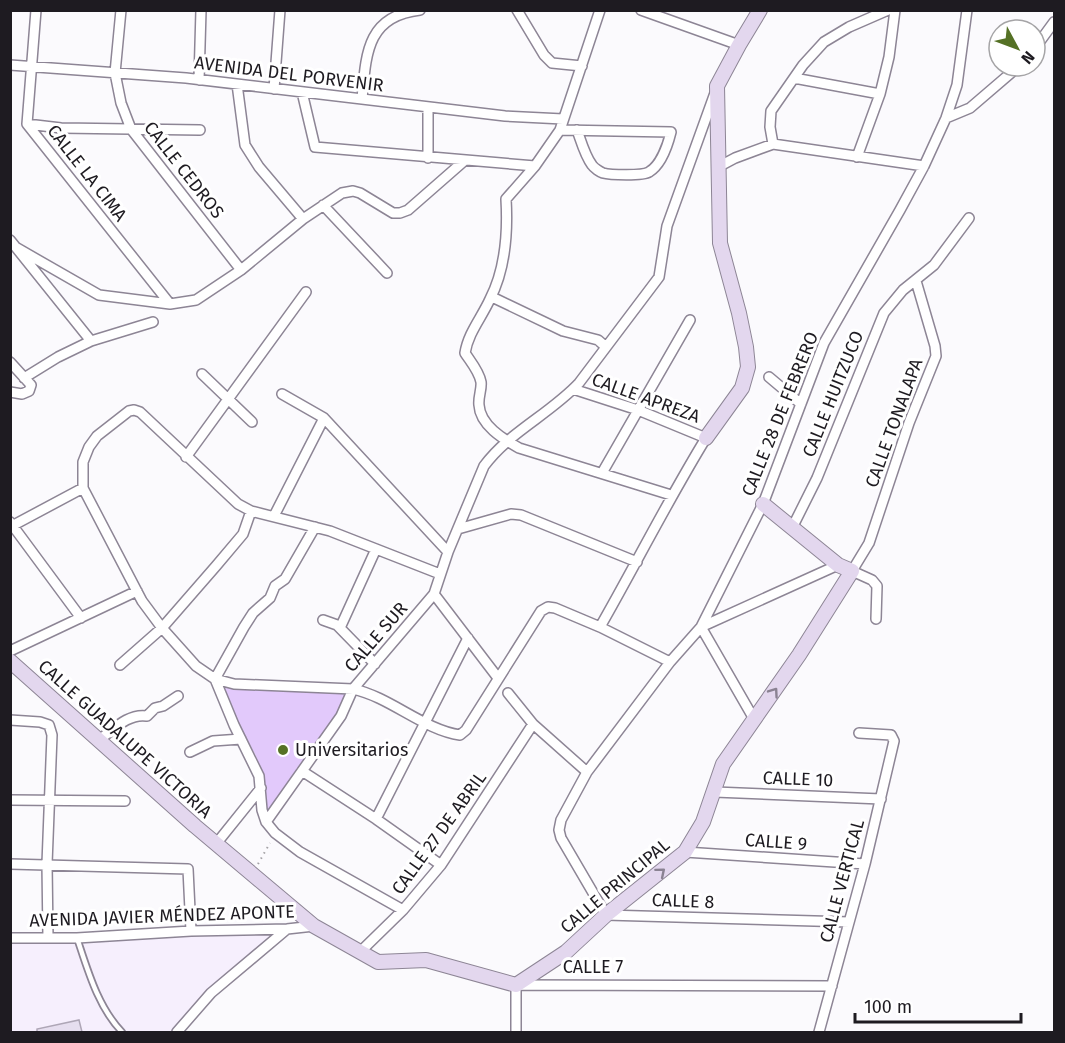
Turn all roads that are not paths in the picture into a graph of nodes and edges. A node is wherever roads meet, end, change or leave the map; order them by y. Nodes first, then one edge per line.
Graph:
1 (36, 10) edge
2 (121, 10) edge
3 (201, 10) edge
4 (280, 10) edge
5 (420, 10) edge
6 (517, 10) edge
7 (600, 10) edge
8 (640, 10) edge
9 (760, 10) edge
10 (888, 10) edge
11 (895, 10) edge
12 (967, 10) edge
13 (739, 45) junction
14 (10, 65) edge
15 (582, 66) junction
16 (31, 67) junction
17 (115, 73) junction
18 (794, 78) junction
19 (1005, 78) edge
20 (199, 80) junction
21 (237, 84) junction
22 (717, 86) junction
23 (274, 88) junction
24 (302, 92) junction
25 (880, 94) junction
26 (362, 99) junction
27 (428, 107) junction
28 (946, 118) junction
29 (563, 119) junction
30 (27, 124) junction
31 (130, 129) junction
32 (200, 130) dead end
33 (560, 130) junction
34 (577, 130) junction
35 (773, 144) junction
36 (857, 157) junction
37 (428, 158) junction
38 (464, 161) junction
39 (535, 166) junction
40 (720, 166) junction
41 (924, 166) junction
42 (323, 205) junction
43 (303, 219) junction
44 (969, 219) dead end
45 (10, 240) edge
46 (17, 249) junction
47 (241, 270) junction
48 (387, 273) dead end
49 (916, 281) junction
50 (306, 292) dead end
51 (492, 297) junction
52 (170, 304) junction
53 (690, 320) dead end
54 (153, 322) dead end
55 (91, 341) junction
56 (606, 348) junction
57 (10, 362) edge
58 (202, 374) dead end
59 (769, 377) dead end
60 (24, 378) junction
61 (573, 389) junction
62 (10, 392) edge
63 (282, 394) dead end
64 (228, 399) junction
65 (801, 404) junction
66 (638, 410) junction
67 (324, 418) junction
68 (252, 422) dead end
69 (706, 438) junction
70 (507, 441) junction
71 (186, 457) junction
72 (602, 473) junction
73 (82, 488) junction
74 (671, 495) junction
75 (763, 504) junction
76 (251, 511) junction
77 (274, 516) junction
78 (11, 525) edge
79 (315, 527) junction
80 (792, 528) junction
81 (458, 529) junction
82 (376, 549) junction
83 (448, 552) junction
84 (637, 562) junction
85 (838, 565) junction
86 (852, 571) junction
87 (440, 574) junction
88 (137, 591) junction
89 (434, 594) junction
90 (81, 618) junction
91 (876, 619) dead end
92 (323, 620) dead end
93 (600, 627) junction
94 (701, 627) junction
95 (162, 628) junction
96 (340, 628) junction
97 (468, 638) junction
98 (10, 651) edge
99 (10, 661) edge
100 (670, 662) junction
101 (375, 664) junction
102 (120, 665) dead end
103 (498, 678) junction
104 (215, 679) junction
105 (353, 689) junction
106 (508, 693) dead end
107 (178, 696) dead end
108 (10, 720) edge
109 (754, 720) junction
110 (426, 722) junction
111 (533, 724) junction
112 (859, 733) dead end
113 (241, 739) junction
114 (99, 740) junction
115 (190, 752) dead end
116 (302, 771) junction
117 (587, 772) junction
118 (261, 788) junction
119 (714, 792) junction
120 (881, 799) junction
121 (10, 800) edge
122 (49, 800) junction
123 (125, 801) dead end
124 (376, 819) junction
125 (266, 822) junction
126 (216, 844) junction
127 (684, 852) junction
128 (10, 864) edge
129 (47, 864) junction
130 (865, 864) junction
131 (441, 865) junction
132 (403, 910) junction
133 (606, 915) junction
134 (849, 922) junction
135 (314, 926) junction
136 (286, 929) junction
137 (191, 930) junction
138 (10, 938) edge
139 (48, 938) junction
140 (77, 938) junction
141 (360, 952) junction
142 (516, 985) junction
143 (832, 986) junction
144 (122, 1032) edge
145 (177, 1032) edge
146 (516, 1032) edge
147 (819, 1032) edge

1 - 16 street, CALLE LA CIMA
2 - 17 street, CALLE CEDROS
3 - 20 street
4 - 23 street
5 - 26 street
6 - 15 street
7 - 15 street
8 - 13 street
9 - 13 street
10 - 18 street
11 - 25 street
12 - 28 street, CALLE 28 DE FEBRERO
13 - 22 street
14 - 16 street, AVENIDA DEL PORVENIR
15 - 29 street
16 - 17 street, AVENIDA DEL PORVENIR
16 - 30 street, CALLE LA CIMA
17 - 20 street, AVENIDA DEL PORVENIR
17 - 31 street, CALLE CEDROS
18 - 25 street
18 - 35 street
19 - 28 street
20 - 21 street, AVENIDA DEL PORVENIR
21 - 23 street, AVENIDA DEL PORVENIR
21 - 43 street
22 - 40 street
22 - 56 street
23 - 24 street, AVENIDA DEL PORVENIR
24 - 26 street, AVENIDA DEL PORVENIR
24 - 37 street
25 - 36 street
26 - 27 street, AVENIDA DEL PORVENIR
27 - 29 street, AVENIDA DEL PORVENIR
27 - 37 street
28 - 41 street, CALLE 28 DE FEBRERO
29 - 33 street
30 - 31 street
30 - 52 street, CALLE LA CIMA
31 - 32 street
31 - 47 street, CALLE CEDROS
33 - 34 street
33 - 39 street
34 - 34 street
35 - 36 street
35 - 40 street
36 - 41 street
37 - 38 street
38 - 39 street
38 - 42 street
39 - 51 street
40 - 69 street
41 - 65 street, CALLE 28 DE FEBRERO
42 - 43 street
42 - 48 street
43 - 47 street
44 - 49 street, CALLE HUITZUCO
45 - 46 street
46 - 52 street
46 - 55 street
47 - 52 street
49 - 80 street, CALLE HUITZUCO
49 - 86 street, CALLE TONALAPA
50 - 64 street
51 - 56 street
51 - 70 street
53 - 66 street
54 - 55 street
55 - 60 street
56 - 61 street
57 - 60 street
58 - 64 street
59 - 65 street
60 - 62 street
61 - 66 street, CALLE APREZA
61 - 70 street
63 - 67 street
64 - 68 street
64 - 71 street
65 - 75 street, CALLE 28 DE FEBRERO
66 - 69 street, CALLE APREZA
66 - 72 street
67 - 77 street
67 - 83 street
69 - 74 street
70 - 72 street
70 - 81 street
71 - 73 street
71 - 76 street
72 - 74 street
73 - 78 street
73 - 88 street
74 - 84 street
75 - 80 street
75 - 94 street, CALLE 28 DE FEBRERO
76 - 77 street
76 - 95 street
77 - 79 street
78 - 90 street
79 - 82 street
79 - 104 street
80 - 85 street
81 - 83 street
81 - 84 street
82 - 87 street
82 - 96 street
83 - 87 street
84 - 93 street
85 - 86 street
85 - 94 street
86 - 91 street
109 -> 86 street, CALLE PRINCIPAL
87 - 89 street
88 - 90 street
88 - 95 street
89 - 97 street
89 - 101 street, CALLE SUR
90 - 98 street
92 - 96 street
93 - 100 street
93 - 103 street
94 - 100 street, CALLE 28 DE FEBRERO
94 - 109 street
95 - 102 street
95 - 104 street
96 - 101 street
97 - 103 street
97 - 110 street
99 - 114 street, CALLE GUADALUPE VICTORIA
100 - 117 street, CALLE 28 DE FEBRERO
101 - 105 street, CALLE SUR
103 - 110 street
104 - 105 street
104 - 113 street
105 - 110 street
105 - 116 street, CALLE SUR
106 - 111 street
107 - 114 street
108 - 122 street
109 - 119 street, CALLE PRINCIPAL
110 - 124 street
111 - 117 street
111 - 131 street, CALLE 27 DE ABRIL
112 - 120 street, CALLE VERTICAL
113 - 115 street
113 - 118 street
114 - 126 street, CALLE GUADALUPE VICTORIA
116 - 124 street
116 - 125 street, CALLE SUR
117 - 133 street
118 - 125 street
118 - 126 street
119 - 120 street, CALLE 10
119 - 127 street, CALLE PRINCIPAL
120 - 130 street, CALLE VERTICAL
121 - 122 street
122 - 123 street
122 - 129 street
124 - 131 street
125 - 132 street
126 - 135 street, CALLE GUADALUPE VICTORIA
127 - 130 street, CALLE 9
133 -> 127 street, CALLE PRINCIPAL
128 - 129 street
129 - 137 street
129 - 139 street
130 - 134 street, CALLE VERTICAL
131 - 132 street, CALLE 27 DE ABRIL
132 - 141 street, CALLE 27 DE ABRIL
133 - 134 street, CALLE 8
133 - 142 street, CALLE PRINCIPAL
134 - 143 street, CALLE VERTICAL
135 - 136 street, AVENIDA JAVIER MÉNDEZ APONTE
135 - 141 street, CALLE 7
136 - 137 street, AVENIDA JAVIER MÉNDEZ APONTE
136 - 145 street
137 - 140 street, AVENIDA JAVIER MÉNDEZ APONTE
138 - 139 street, AVENIDA JAVIER MÉNDEZ APONTE
139 - 140 street, AVENIDA JAVIER MÉNDEZ APONTE
140 - 144 lane
141 - 142 street, CALLE 7
142 - 143 street, CALLE 7
142 - 146 street
143 - 147 street, CALLE VERTICAL

